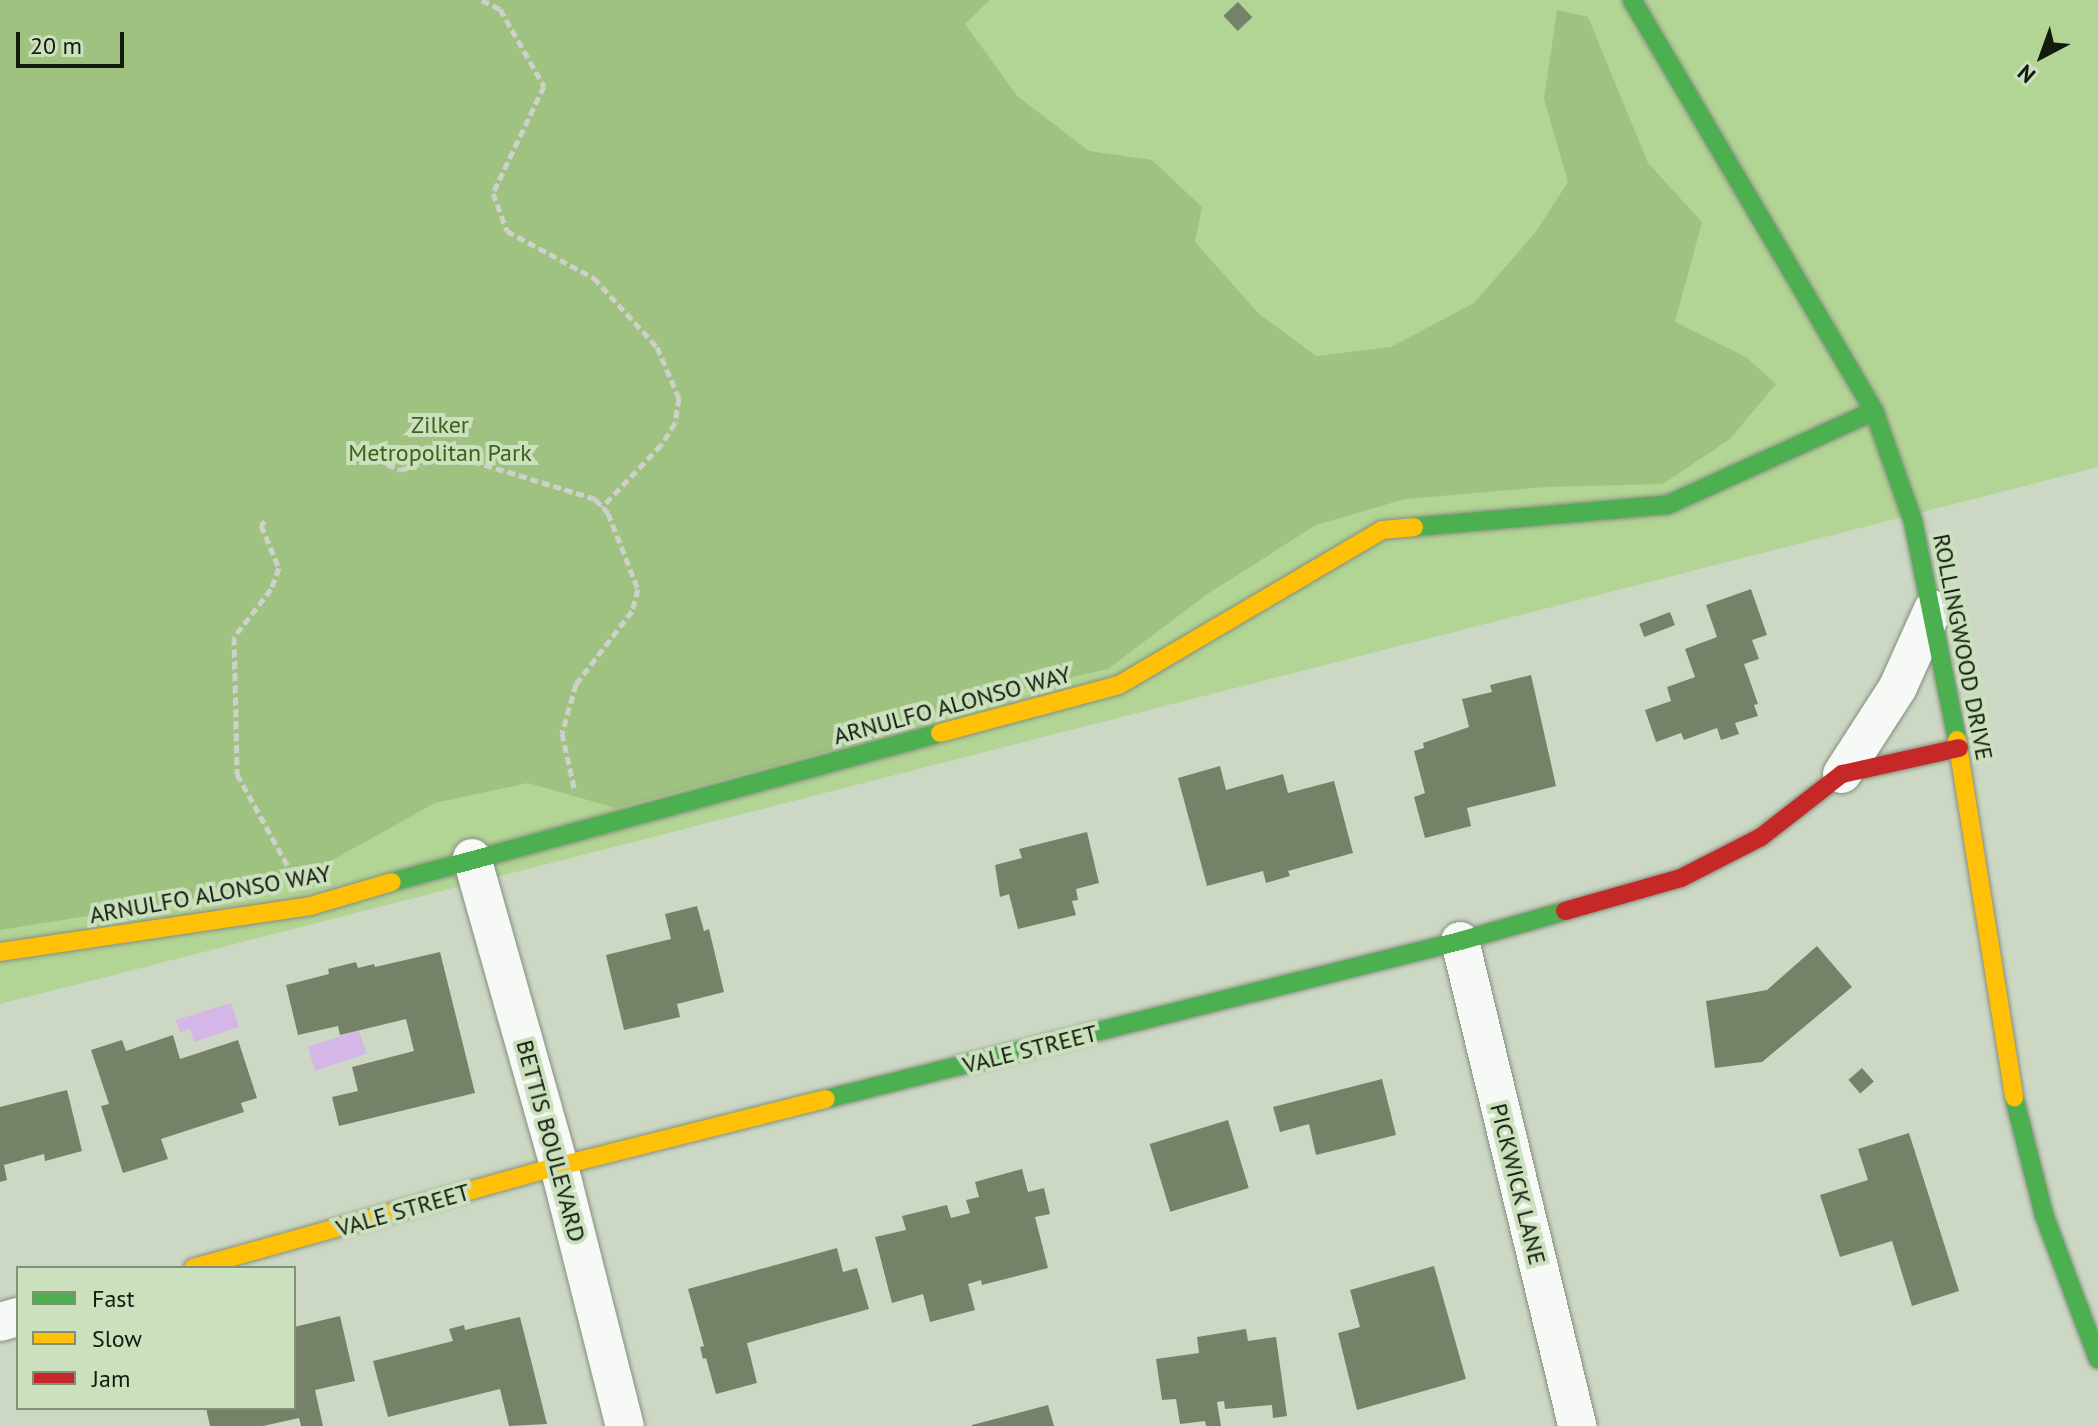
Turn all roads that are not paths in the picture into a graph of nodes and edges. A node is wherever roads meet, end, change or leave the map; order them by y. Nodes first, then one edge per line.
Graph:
1 (1632, 0) edge
2 (1874, 411) junction
3 (1933, 609) junction
4 (1959, 748) junction
5 (1842, 774) junction
6 (472, 858) junction
7 (1460, 941) junction
8 (0, 952) edge
9 (559, 1166) junction
10 (200, 1266) edge
11 (2098, 1359) edge
12 (625, 1426) edge
13 (1577, 1426) edge

1 - 2 street, ROLLINGWOOD DRIVE
2 - 3 street, ROLLINGWOOD DRIVE
2 - 6 street, ARNULFO ALONSO WAY
3 - 4 street, ROLLINGWOOD DRIVE
3 - 5 street, VALE STREET
4 - 5 street, VALE STREET
4 - 11 street, ROLLINGWOOD DRIVE
5 - 7 street, VALE STREET
6 - 8 street, ARNULFO ALONSO WAY
6 - 9 street, BETTIS BOULEVARD
7 - 9 street, VALE STREET
7 - 13 street, PICKWICK LANE
9 - 10 street, VALE STREET
9 - 12 street, BETTIS BOULEVARD

